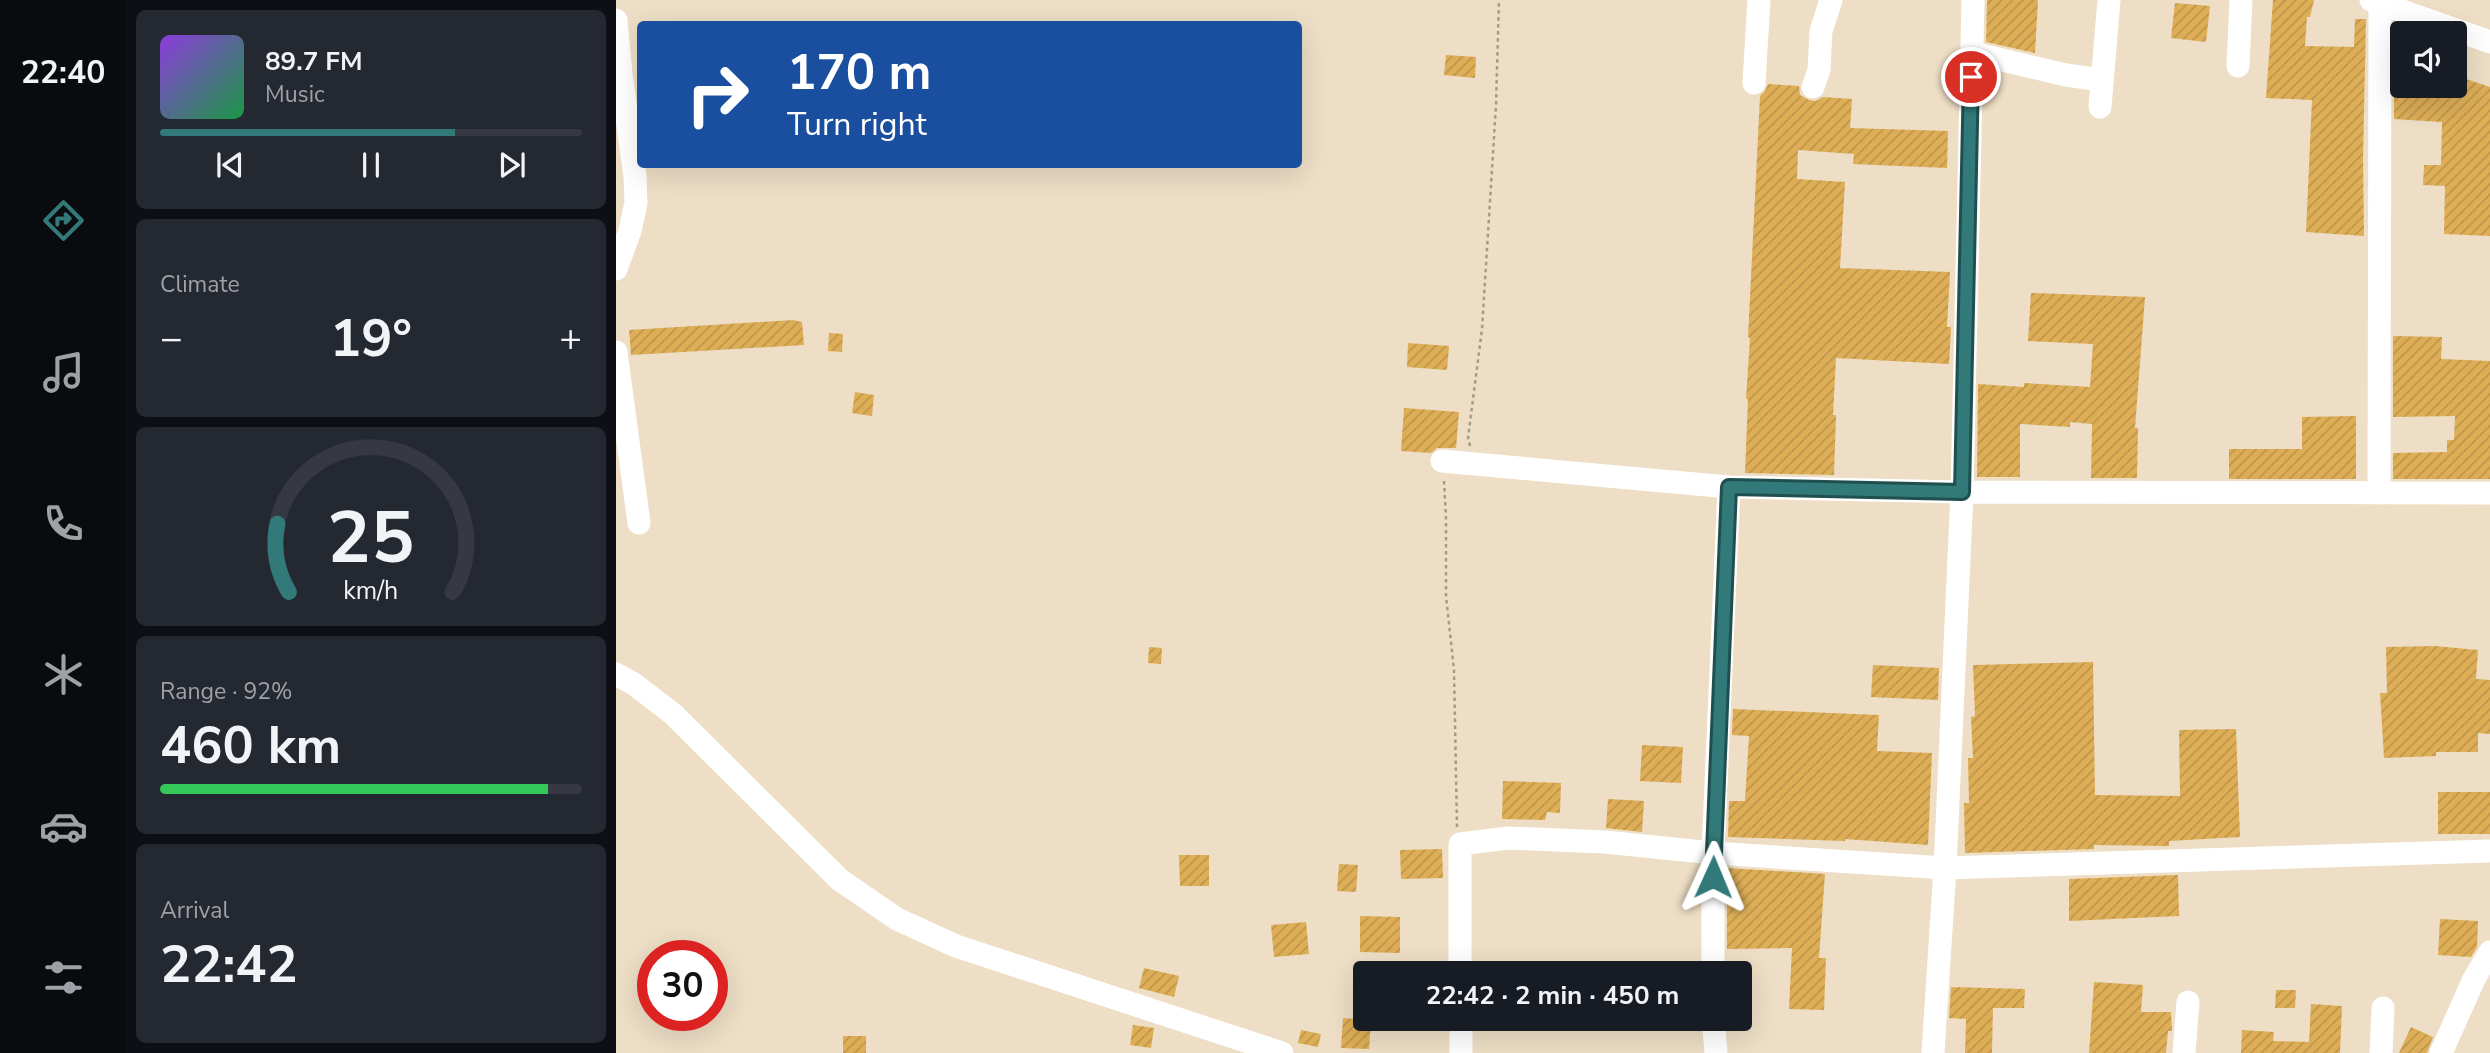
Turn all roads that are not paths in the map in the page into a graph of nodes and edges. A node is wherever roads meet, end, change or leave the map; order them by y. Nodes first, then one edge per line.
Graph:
1 (1759, 0) edge
2 (1831, 0) edge
3 (1973, 0) edge
4 (2109, 0) edge
5 (2241, 0) edge
6 (2377, 1) edge
7 (616, 20) edge
8 (2490, 42) edge
9 (1972, 50) junction
10 (2238, 66) dead end
11 (2101, 80) junction
12 (1754, 83) dead end
13 (1813, 87) dead end
14 (2100, 107) dead end
15 (616, 270) edge
16 (616, 352) edge
17 (1442, 461) road end
18 (1729, 487) junction
19 (1962, 492) junction
20 (2379, 493) junction
21 (2490, 493) edge
22 (639, 523) dead end
23 (616, 674) edge
24 (2490, 851) edge
25 (1713, 853) junction
26 (1945, 868) junction
27 (2490, 952) edge
28 (1460, 961) edge
29 (1713, 961) edge
30 (2188, 1002) dead end
31 (2383, 1008) dead end
32 (1461, 1031) edge
33 (1714, 1031) edge
34 (1282, 1053) edge
35 (1461, 1053) edge
36 (1716, 1053) edge
37 (1933, 1053) edge
38 (2184, 1053) edge
39 (2381, 1053) edge
40 (2441, 1053) edge

1 - 12 street
2 - 13 street
3 - 9 street
4 - 11 street
5 - 10 street
6 - 8 street
6 - 20 street
7 - 15 street
9 - 11 street
9 - 19 street
11 - 14 street
16 - 22 street
17 - 18 street
18 - 19 street
18 - 25 street
19 - 20 street
19 - 26 street
20 - 21 street
23 - 34 street
24 - 26 street
25 - 26 street
25 - 28 street
25 - 29 street
26 - 37 street
27 - 40 street
30 - 38 street
31 - 39 street
32 - 35 street
33 - 36 street

